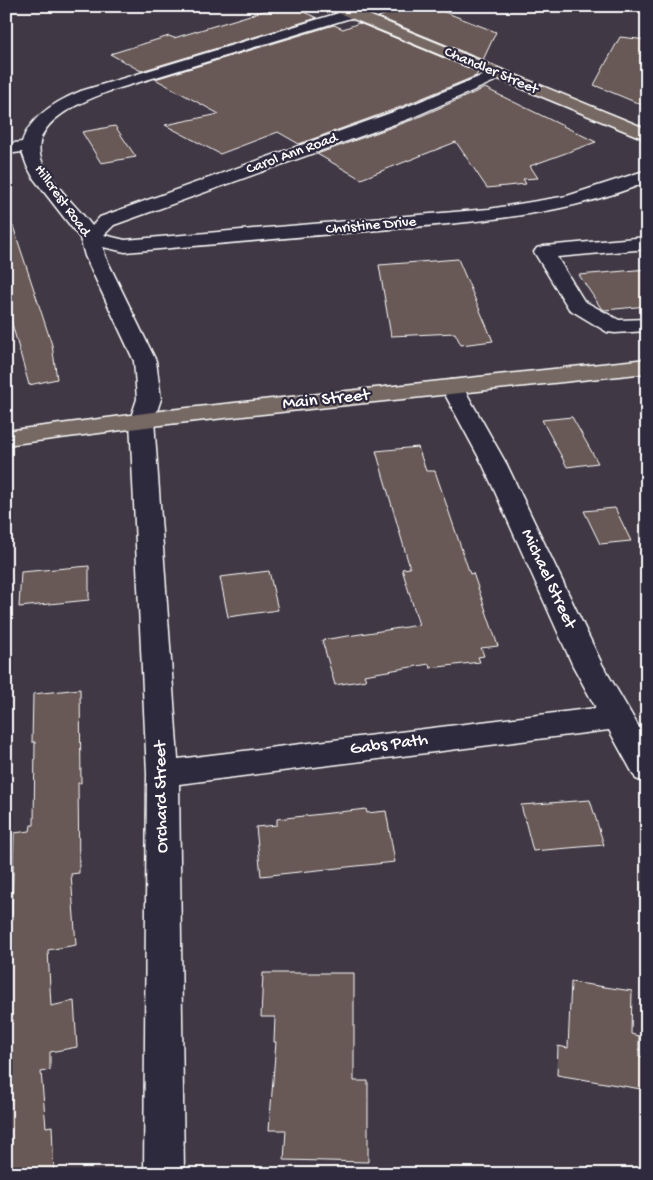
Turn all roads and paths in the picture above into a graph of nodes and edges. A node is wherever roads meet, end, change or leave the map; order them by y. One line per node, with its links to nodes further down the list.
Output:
1 (334, 6): 2 (main road, Chandler Street)
2 (352, 13): 3 (main road, Chandler Street); 5 (street, Hillcrest Road)
3 (498, 74): 4 (main road, Chandler Street); 8 (street, Carol Ann Road)
4 (647, 136)
5 (30, 146): 6 (street); 8 (street, Hillcrest Road)
6 (6, 149)
7 (647, 175): 8 (street, Christine Drive)
8 (91, 238): 13 (street, Hillcrest Road)
9 (647, 243): 10 (street)
10 (647, 324)
11 (647, 366): 12 (main road, Main Street)
12 (452, 386): 13 (main road, Main Street); 15 (street, Michael Street)
13 (142, 420): 14 (main road, Main Street); 17 (street, Orchard Street)
14 (6, 438)
15 (616, 717): 16 (street, Michael Street); 17 (street, Gabs Path)
16 (647, 770)
17 (163, 773): 18 (street, Orchard Street)
18 (164, 1174)

